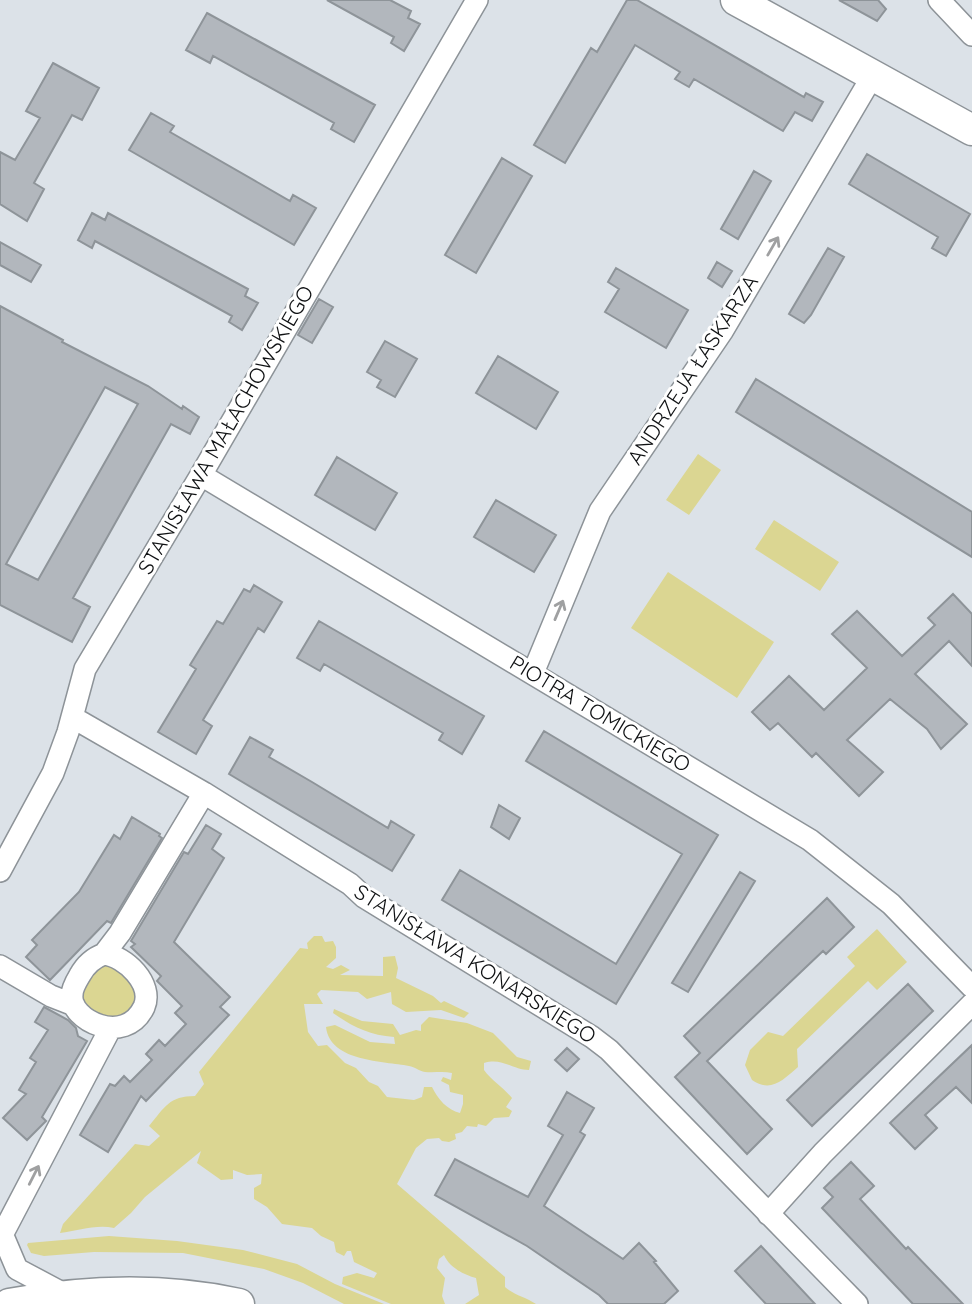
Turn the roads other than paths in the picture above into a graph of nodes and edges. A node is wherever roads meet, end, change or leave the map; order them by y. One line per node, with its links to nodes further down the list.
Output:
1 (477, 0): 7 (street, STANISŁAWA MAŁACHOWSKIEGO)
2 (736, 0): 5 (street)
3 (939, 0): 4 (street)
4 (972, 34)
5 (873, 75): 6 (street); 8 (street, ANDRZEJA ŁASKARZA, one-way to 5)
6 (972, 130)
7 (201, 475): 8 (street, PIOTRA TOMICKIEGO); 9 (street, STANISŁAWA MAŁACHOWSKIEGO)
8 (533, 673): 14 (street, PIOTRA TOMICKIEGO)
9 (72, 717): 10 (street, STANISŁAWA KONARSKIEGO); 11 (street, STANISŁAWA MAŁACHOWSKIEGO)
10 (204, 793): 12 (street); 18 (street, STANISŁAWA KONARSKIEGO)
11 (0, 871)
12 (104, 954): 16 (street); 17 (street)
13 (0, 966): 16 (street)
14 (972, 987)
15 (972, 1004): 18 (street)
16 (74, 1005): 17 (street)
17 (110, 1029): 19 (street, one-way to 17)
18 (768, 1214): 23 (street, STANISŁAWA KONARSKIEGO)
19 (1, 1232): 20 (street)
20 (64, 1294): 21 (street); 22 (street)
21 (9, 1304)
22 (239, 1304)
23 (856, 1304)

